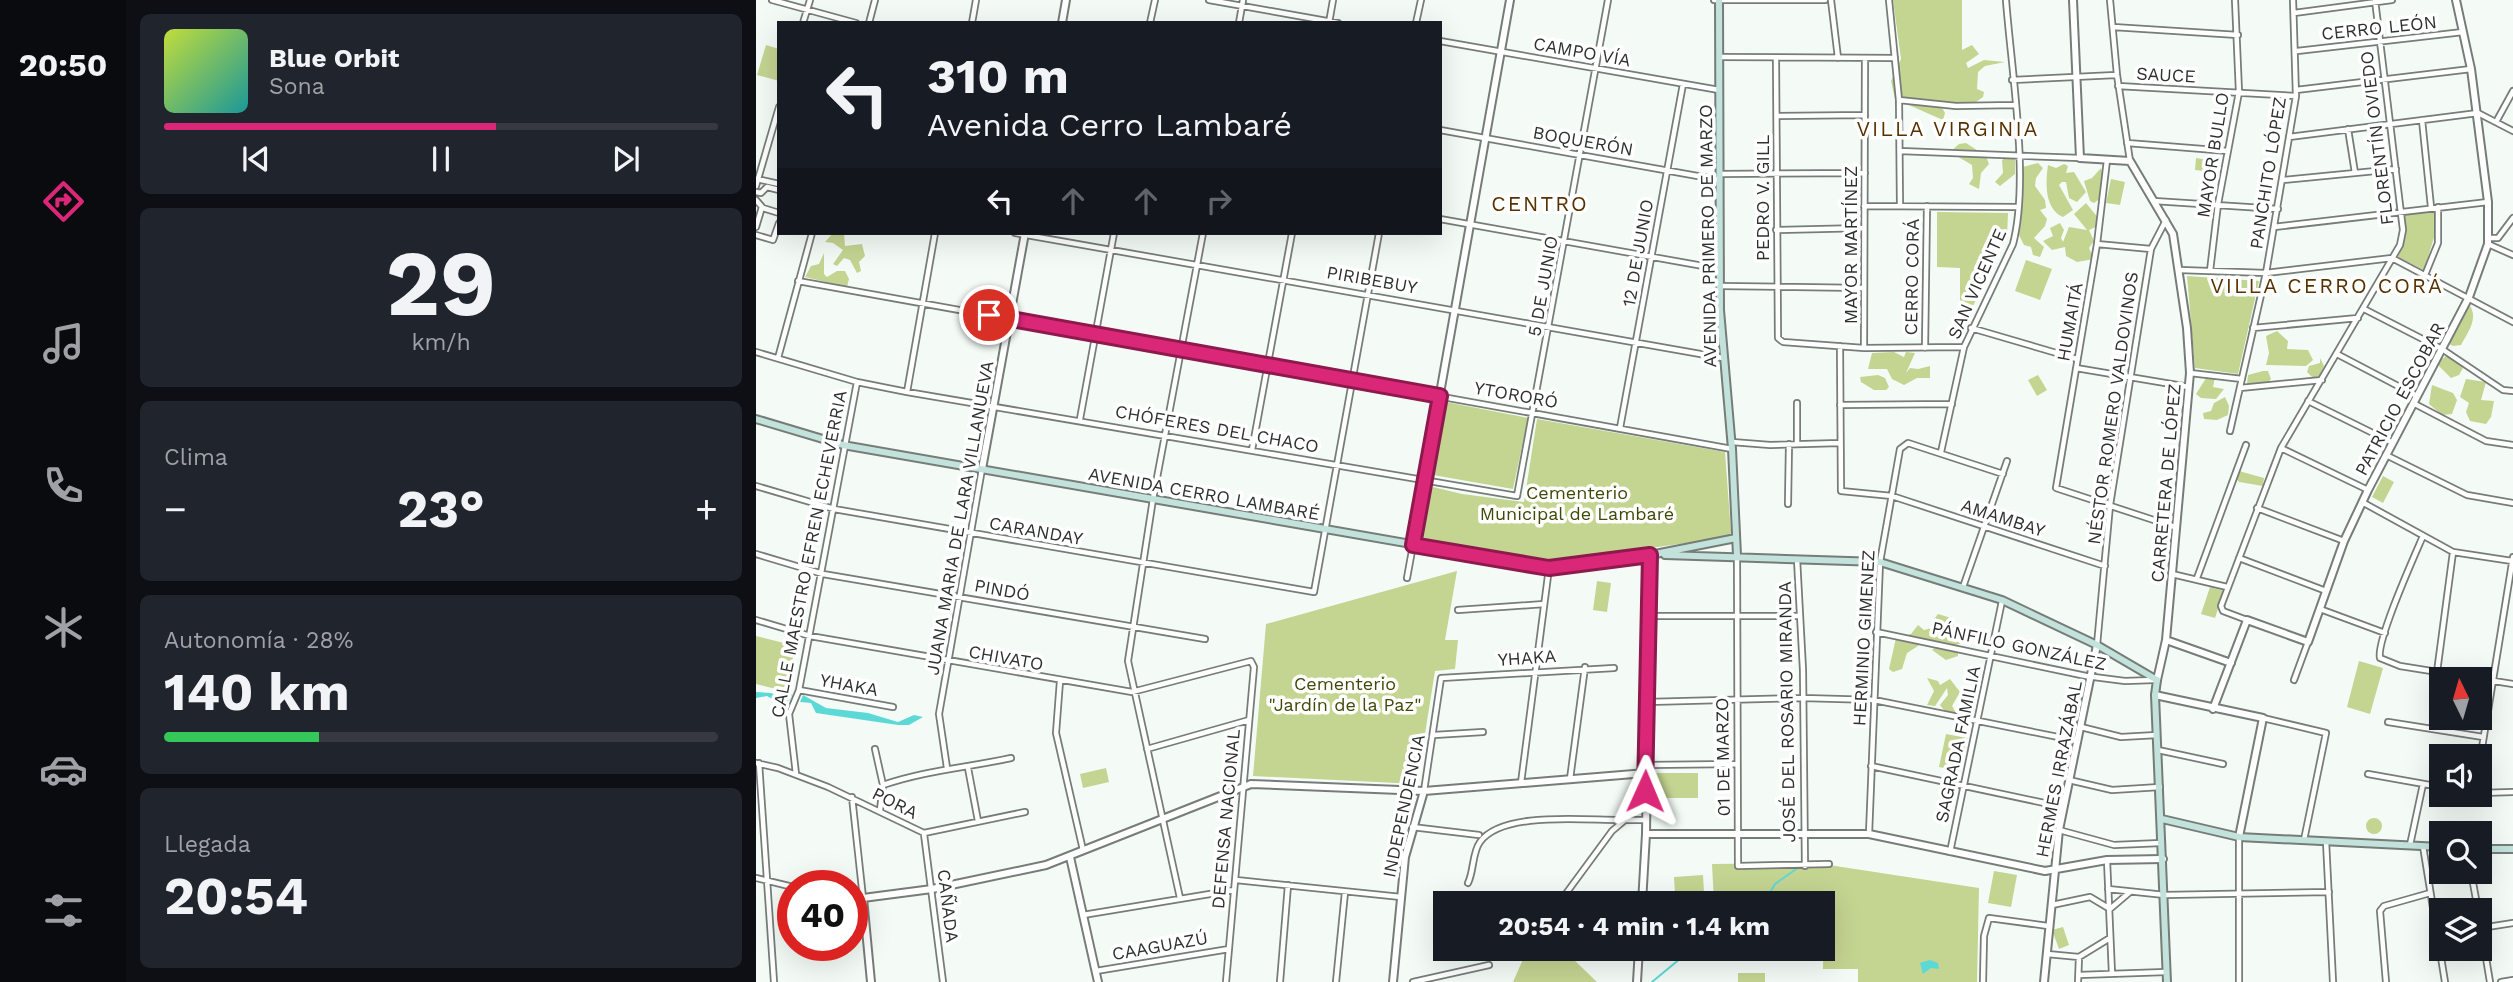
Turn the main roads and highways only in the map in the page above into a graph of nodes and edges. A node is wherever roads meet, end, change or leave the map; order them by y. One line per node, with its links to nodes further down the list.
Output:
1 (1717, 0): 3 (main road, AVENIDA PRIMERO DE MARZO)
2 (756, 419): 4 (main road, AVENIDA CERRO LAMBARÉ)
3 (1736, 538): 4 (main road, AVENIDA CERRO LAMBARÉ); 5 (main road, AVENIDA PRIMERO DE MARZO)
4 (1650, 555): 5 (main road, AVENIDA CERRO LAMBARÉ)
5 (1737, 555): 6 (main road, AVENIDA CERRO LAMBARÉ)
6 (2157, 680): 7 (main road, CARRETERA DE LÓPEZ)
7 (2162, 819): 8 (main road); 11 (main road, CARRETERA DE LÓPEZ)
8 (2429, 846)
9 (2492, 849): 10 (main road)
10 (2513, 849)
11 (2167, 982)

